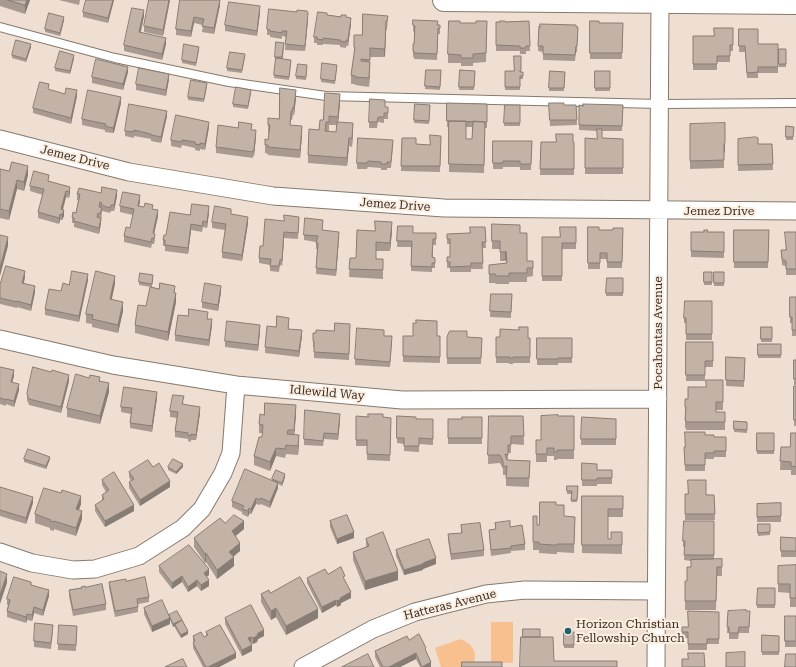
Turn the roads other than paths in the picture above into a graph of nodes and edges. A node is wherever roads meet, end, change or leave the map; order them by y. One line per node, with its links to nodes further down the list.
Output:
1 (444, 0): 2 (main road)
2 (660, 1): 3 (main road); 6 (street, Pocahontas Avenue)
3 (796, 3)
4 (0, 27): 6 (lane)
5 (796, 103): 6 (lane)
6 (660, 104): 8 (street, Pocahontas Avenue)
7 (0, 139): 8 (street, Jemez Drive)
8 (658, 211): 9 (street, Jemez Drive); 12 (street, Pocahontas Avenue)
9 (796, 211)
10 (0, 339): 11 (street, Idlewild Way)
11 (236, 385): 12 (street, Idlewild Way); 13 (street)
12 (658, 398): 14 (street, Pocahontas Avenue)
13 (0, 552)
14 (656, 591): 15 (street, Hatteras Avenue); 16 (street, Pocahontas Avenue)
15 (303, 667)
16 (656, 667)

